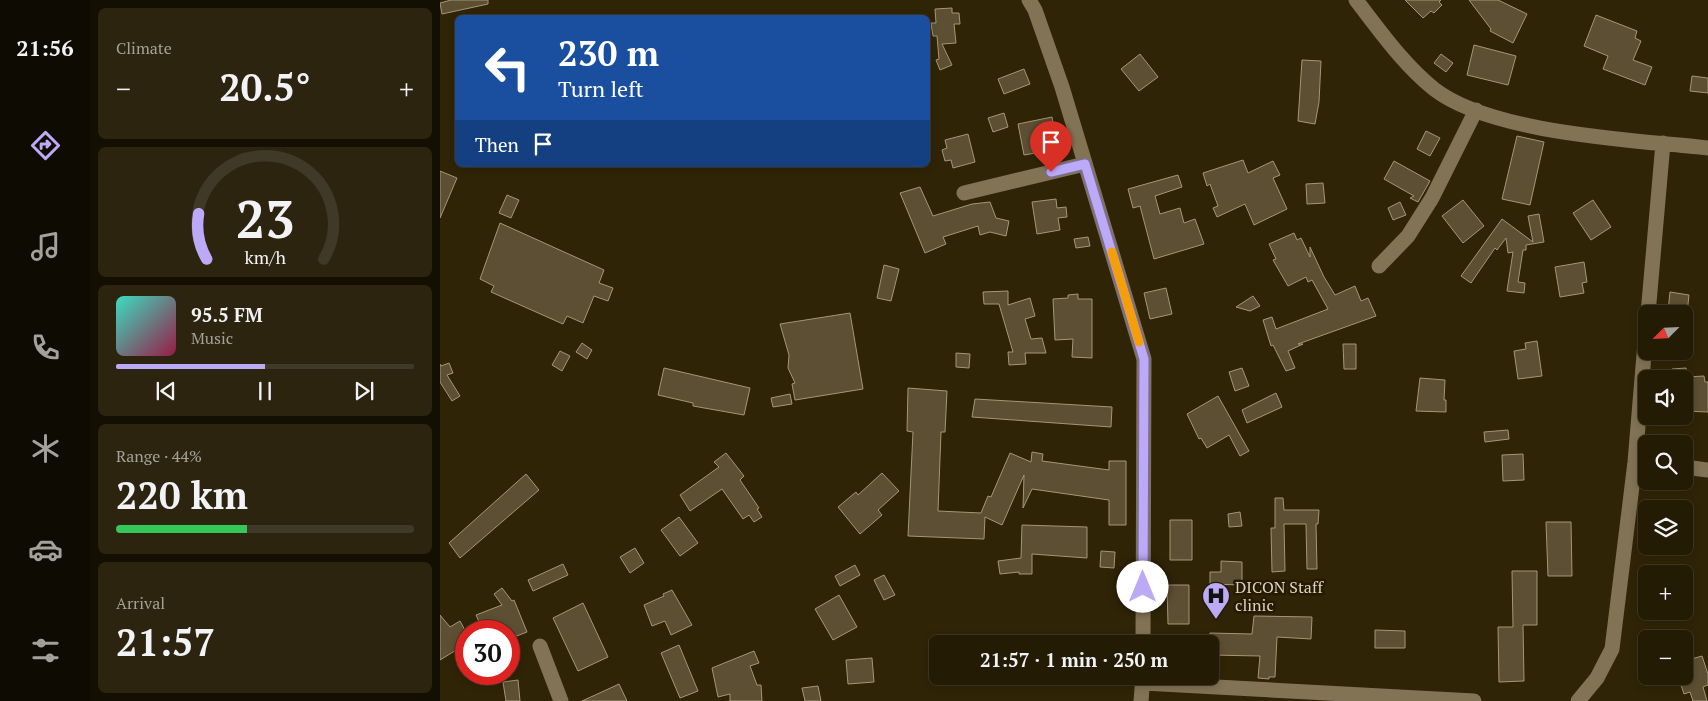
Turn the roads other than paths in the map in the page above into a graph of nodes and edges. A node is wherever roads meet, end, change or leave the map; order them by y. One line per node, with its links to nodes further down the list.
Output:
1 (1029, 0): 6 (street)
2 (1356, 0): 3 (street)
3 (1476, 110): 4 (street); 8 (street)
4 (1663, 143): 5 (street); 9 (street)
5 (1708, 148)
6 (1085, 164): 7 (street); 15 (street)
7 (964, 192)
8 (1379, 266)
9 (1649, 305)
10 (1645, 360): 11 (street)
11 (1642, 435)
12 (1693, 468): 13 (street)
13 (1708, 470)
14 (1638, 481): 22 (street)
15 (1143, 635)
16 (540, 646): 19 (street)
17 (1143, 685): 20 (street)
18 (1219, 685): 21 (street)
19 (561, 701)
20 (1141, 701)
21 (1474, 701)
22 (1578, 701)

